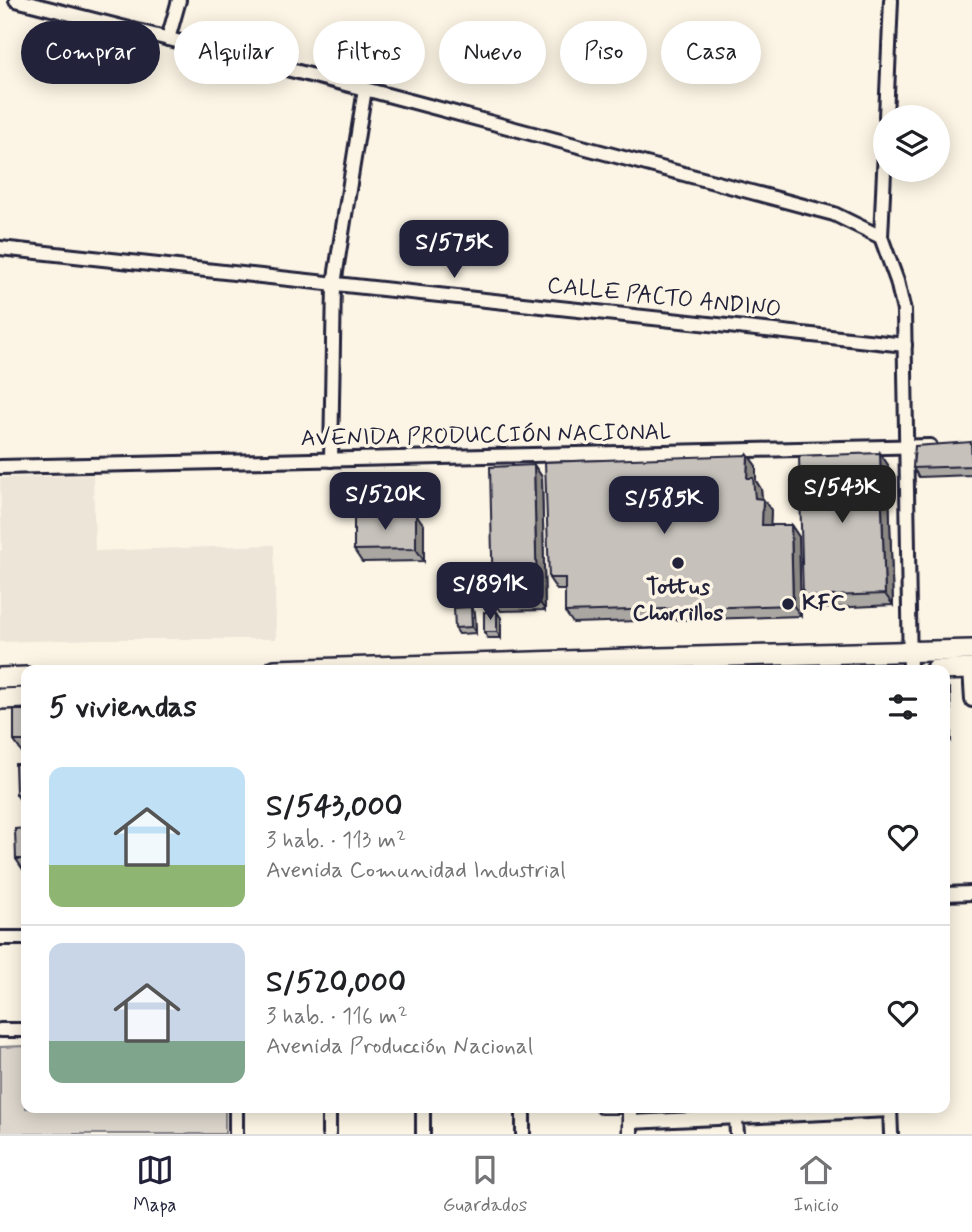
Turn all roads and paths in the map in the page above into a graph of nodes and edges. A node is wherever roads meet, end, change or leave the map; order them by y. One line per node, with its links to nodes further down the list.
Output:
1 (16, 0): 4 (street)
2 (179, 0): 4 (street)
3 (891, 0): 6 (street)
4 (168, 39): 5 (street)
5 (365, 89): 8 (street); 10 (street)
6 (887, 105)
7 (884, 182): 8 (street)
8 (881, 237): 11 (street)
9 (0, 248): 10 (street, CALLE PACTO ANDINO)
10 (334, 284): 11 (street, CALLE PACTO ANDINO); 14 (street)
11 (905, 345): 13 (street)
12 (946, 445): 13 (street, AVENIDA PRODUCCIÓN NACIONAL)
13 (906, 446): 14 (street, AVENIDA PRODUCCIÓN NACIONAL); 16 (street)
14 (331, 460): 15 (street, AVENIDA PRODUCCIÓN NACIONAL)
15 (0, 467)
16 (910, 661): 17 (main road); 18 (main road)
17 (971, 663): 19 (main road); 24 (street)
18 (628, 665)
19 (950, 667)
20 (0, 677): 21 (main road)
21 (21, 677)
22 (21, 698): 23 (main road)
23 (0, 699)
24 (972, 701)
25 (972, 893): 26 (street)
26 (950, 894)
27 (0, 938): 28 (street)
28 (21, 938)
29 (0, 1030): 30 (street)
30 (21, 1030)
31 (236, 1113): 39 (street)
32 (329, 1113): 40 (street)
33 (423, 1113): 41 (street)
34 (523, 1113): 42 (street)
35 (822, 1113): 38 (street)
36 (890, 1113): 44 (street)
37 (630, 1118): 38 (street)
38 (736, 1118): 43 (street)
39 (236, 1134)
40 (328, 1134)
41 (424, 1134)
42 (523, 1134)
43 (737, 1134)
44 (891, 1134)

